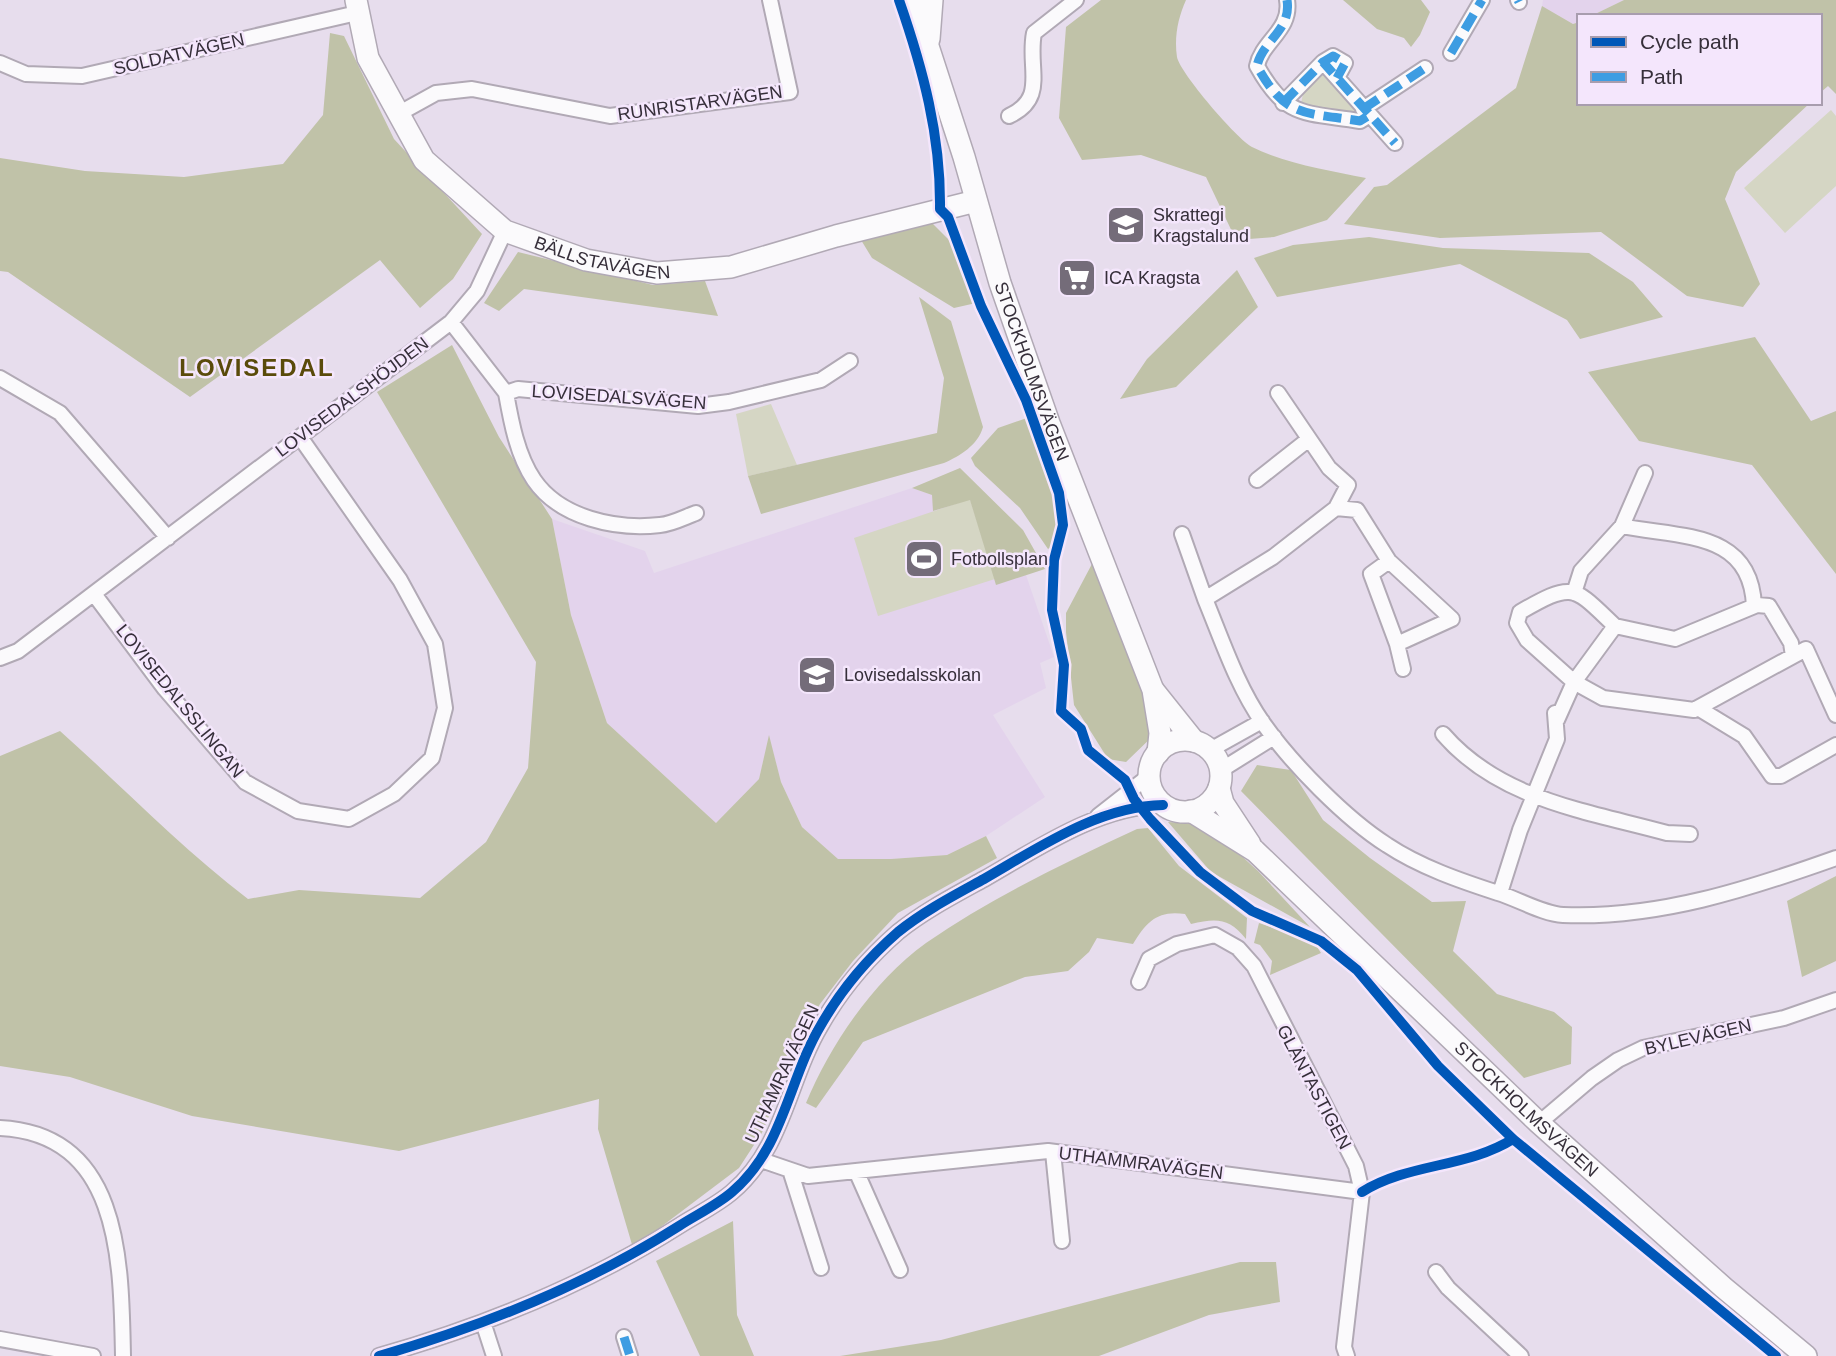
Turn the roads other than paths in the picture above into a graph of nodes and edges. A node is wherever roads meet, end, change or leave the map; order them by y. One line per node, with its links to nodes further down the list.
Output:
1 (770, 0): 14 (street, RUNRISTARVÄGEN)
2 (913, 0): 8 (main road, STOCKHOLMSVÄGEN)
3 (932, 0): 8 (main road, STOCKHOLMSVÄGEN)
4 (1076, 0): 15 (street)
5 (1287, 0): 12 (street)
6 (1482, 0): 9 (street)
7 (357, 7): 10 (street, SOLDATVÄGEN); 14 (main road, BÄLLSTAVÄGEN)
8 (928, 48): 17 (main road, STOCKHOLMSVÄGEN)
9 (1451, 53)
10 (0, 63)
11 (1425, 68): 13 (street)
12 (1283, 103): 13 (street); 13 (street)
13 (1366, 112): 16 (street)
14 (398, 114): 18 (main road, BÄLLSTAVÄGEN)
15 (1009, 116)
16 (1395, 144)
17 (976, 201): 18 (main road, BÄLLSTAVÄGEN); 44 (main road, STOCKHOLMSVÄGEN)
18 (505, 231): 19 (street, LOVISEDALSHÖJDEN)
19 (451, 322): 22 (street, LOVISEDALSVÄGEN); 24 (street, LOVISEDALSHÖJDEN)
20 (850, 361): 22 (street, LOVISEDALSVÄGEN)
21 (0, 378): 32 (street)
22 (506, 393): 29 (street, LOVISEDALSVÄGEN)
23 (1278, 393): 25 (street)
24 (300, 437): 32 (street, LOVISEDALSHÖJDEN); 35 (street, LOVISEDALSSLINGAN)
25 (1310, 439): 27 (street); 28 (street)
26 (1646, 473): 30 (street)
27 (1257, 480)
28 (1336, 508): 33 (street); 36 (street)
29 (696, 513)
30 (1622, 526): 34 (street); 37 (street)
31 (1182, 534): 36 (street)
32 (168, 538): 35 (street, LOVISEDALSHÖJDEN)
33 (1389, 561): 39 (street); 39 (street)
34 (1574, 593): 38 (street); 43 (street)
35 (94, 594): 41 (street, LOVISEDALSHÖJDEN)
36 (1205, 599): 47 (street)
37 (1754, 606): 38 (street); 40 (street)
38 (1615, 626): 43 (street)
39 (1397, 644): 42 (street)
40 (1793, 656): 45 (street); 46 (street)
41 (0, 658)
42 (1403, 669)
43 (1574, 682): 45 (street); 55 (street)
44 (1153, 690): 51 (main road, STOCKHOLMSVÄGEN); 52 (main road, STOCKHOLMSVÄGEN)
45 (1698, 708): 50 (street)
46 (1836, 715)
47 (1262, 721): 49 (street); 51 (street)
48 (1443, 734): 55 (street)
49 (1274, 737): 54 (street); 62 (street)
50 (1836, 745)
51 (1202, 746): 52 (main road); 54 (main road)
52 (1158, 753): 53 (main road)
53 (1149, 776): 56 (main road); 58 (street, UTHAMRAVÄGEN)
54 (1220, 779): 57 (main road); 60 (main road, STOCKHOLMSVÄGEN)
55 (1533, 798): 59 (street); 62 (street)
56 (1163, 804): 57 (main road); 58 (street, UTHAMRAVÄGEN)
57 (1191, 811): 60 (main road, STOCKHOLMSVÄGEN)
58 (1092, 822): 68 (street, UTHAMRAVÄGEN)
59 (1690, 834)
60 (1255, 851): 65 (main road, STOCKHOLMSVÄGEN)
61 (1836, 858): 62 (street)
62 (1500, 893)
63 (1139, 982): 71 (street, GLÄNTASTIGEN)
64 (1836, 1000): 65 (street, BYLEVÄGEN)
65 (1539, 1123): 86 (main road, STOCKHOLMSVÄGEN)
66 (0, 1128): 80 (street)
67 (1053, 1152): 70 (street, UTHAMMRAVÄGEN); 71 (street, UTHAMMRAVÄGEN); 72 (street)
68 (761, 1160): 69 (street, UTHAMMRAVÄGEN); 76 (street, UTHAMRAVÄGEN)
69 (790, 1170): 70 (street, UTHAMMRAVÄGEN); 73 (street)
70 (858, 1173): 74 (street)
71 (1362, 1192): 84 (street, GLÄNTASTIGEN)
72 (1062, 1241)
73 (821, 1268)
74 (900, 1270)
75 (1436, 1272): 85 (street)
76 (483, 1322): 81 (street, UTHAMRAVÄGEN); 82 (street)
77 (624, 1338): 83 (street)
78 (0, 1339): 79 (street)
79 (93, 1356)
80 (123, 1356)
81 (379, 1356)
82 (494, 1356)
83 (630, 1356)
84 (1347, 1356)
85 (1521, 1356)
86 (1806, 1356)

